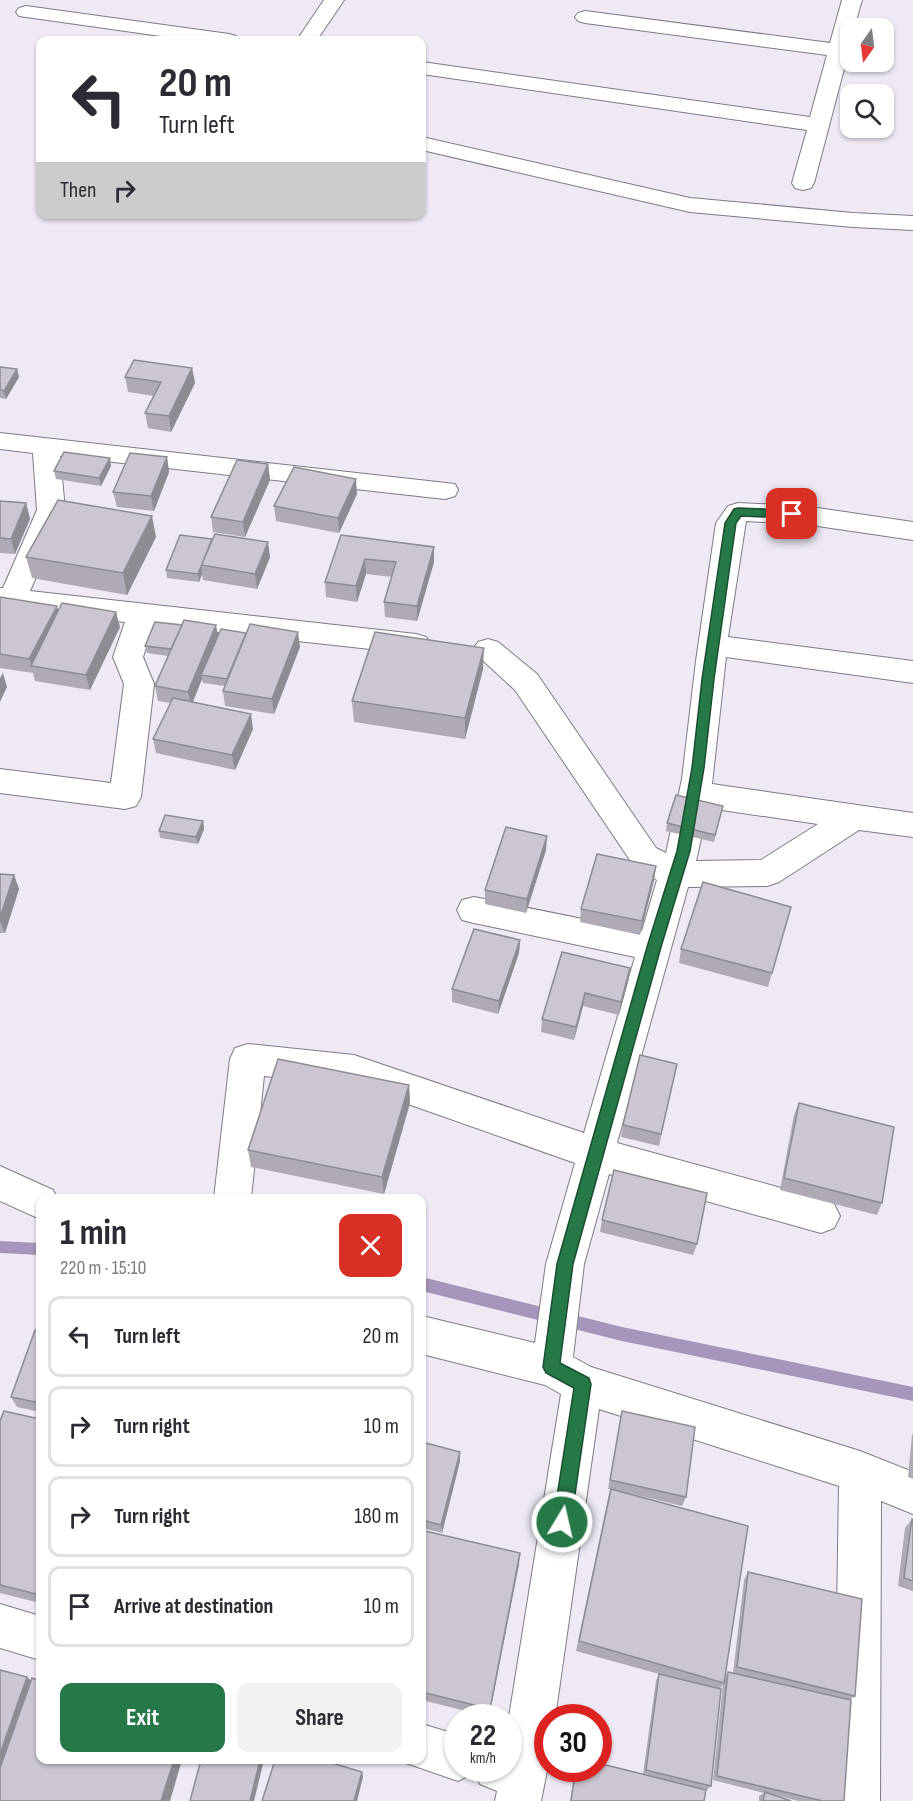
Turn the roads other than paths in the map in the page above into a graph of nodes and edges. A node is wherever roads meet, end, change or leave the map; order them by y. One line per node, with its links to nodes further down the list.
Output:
1 (334, 0): 6 (street)
2 (852, 0): 7 (street)
3 (26, 12): 5 (street)
4 (585, 17): 7 (street)
5 (200, 36)
6 (310, 36)
7 (839, 50): 9 (street)
8 (426, 69): 9 (street)
9 (820, 125): 11 (street)
10 (426, 145): 12 (street)
11 (803, 183)
12 (913, 223)
13 (0, 441): 14 (street)
14 (46, 445): 15 (street); 17 (street)
15 (445, 490)
16 (913, 531): 20 (street)
17 (6, 599): 18 (street)
18 (142, 614): 19 (street); 23 (street)
19 (420, 645)
20 (713, 645): 22 (street); 24 (street)
21 (488, 649): 27 (street)
22 (913, 672)
23 (0, 781)
24 (694, 794): 25 (street); 27 (street)
25 (854, 817): 26 (street); 27 (street)
26 (913, 825)
27 (675, 874): 29 (street)
28 (474, 910): 29 (street)
29 (654, 947): 30 (street)
30 (596, 1154): 32 (street); 34 (street); 36 (street)
31 (0, 1183): 33 (street)
32 (232, 1194)
33 (36, 1200)
34 (821, 1216)
35 (426, 1336): 36 (street)
36 (567, 1375): 37 (street); 41 (street)
37 (860, 1472): 38 (street); 44 (street)
38 (913, 1493)
39 (0, 1626): 40 (street)
40 (36, 1637)
41 (522, 1708)
42 (426, 1748): 43 (street)
43 (444, 1754)
44 (857, 1801)

